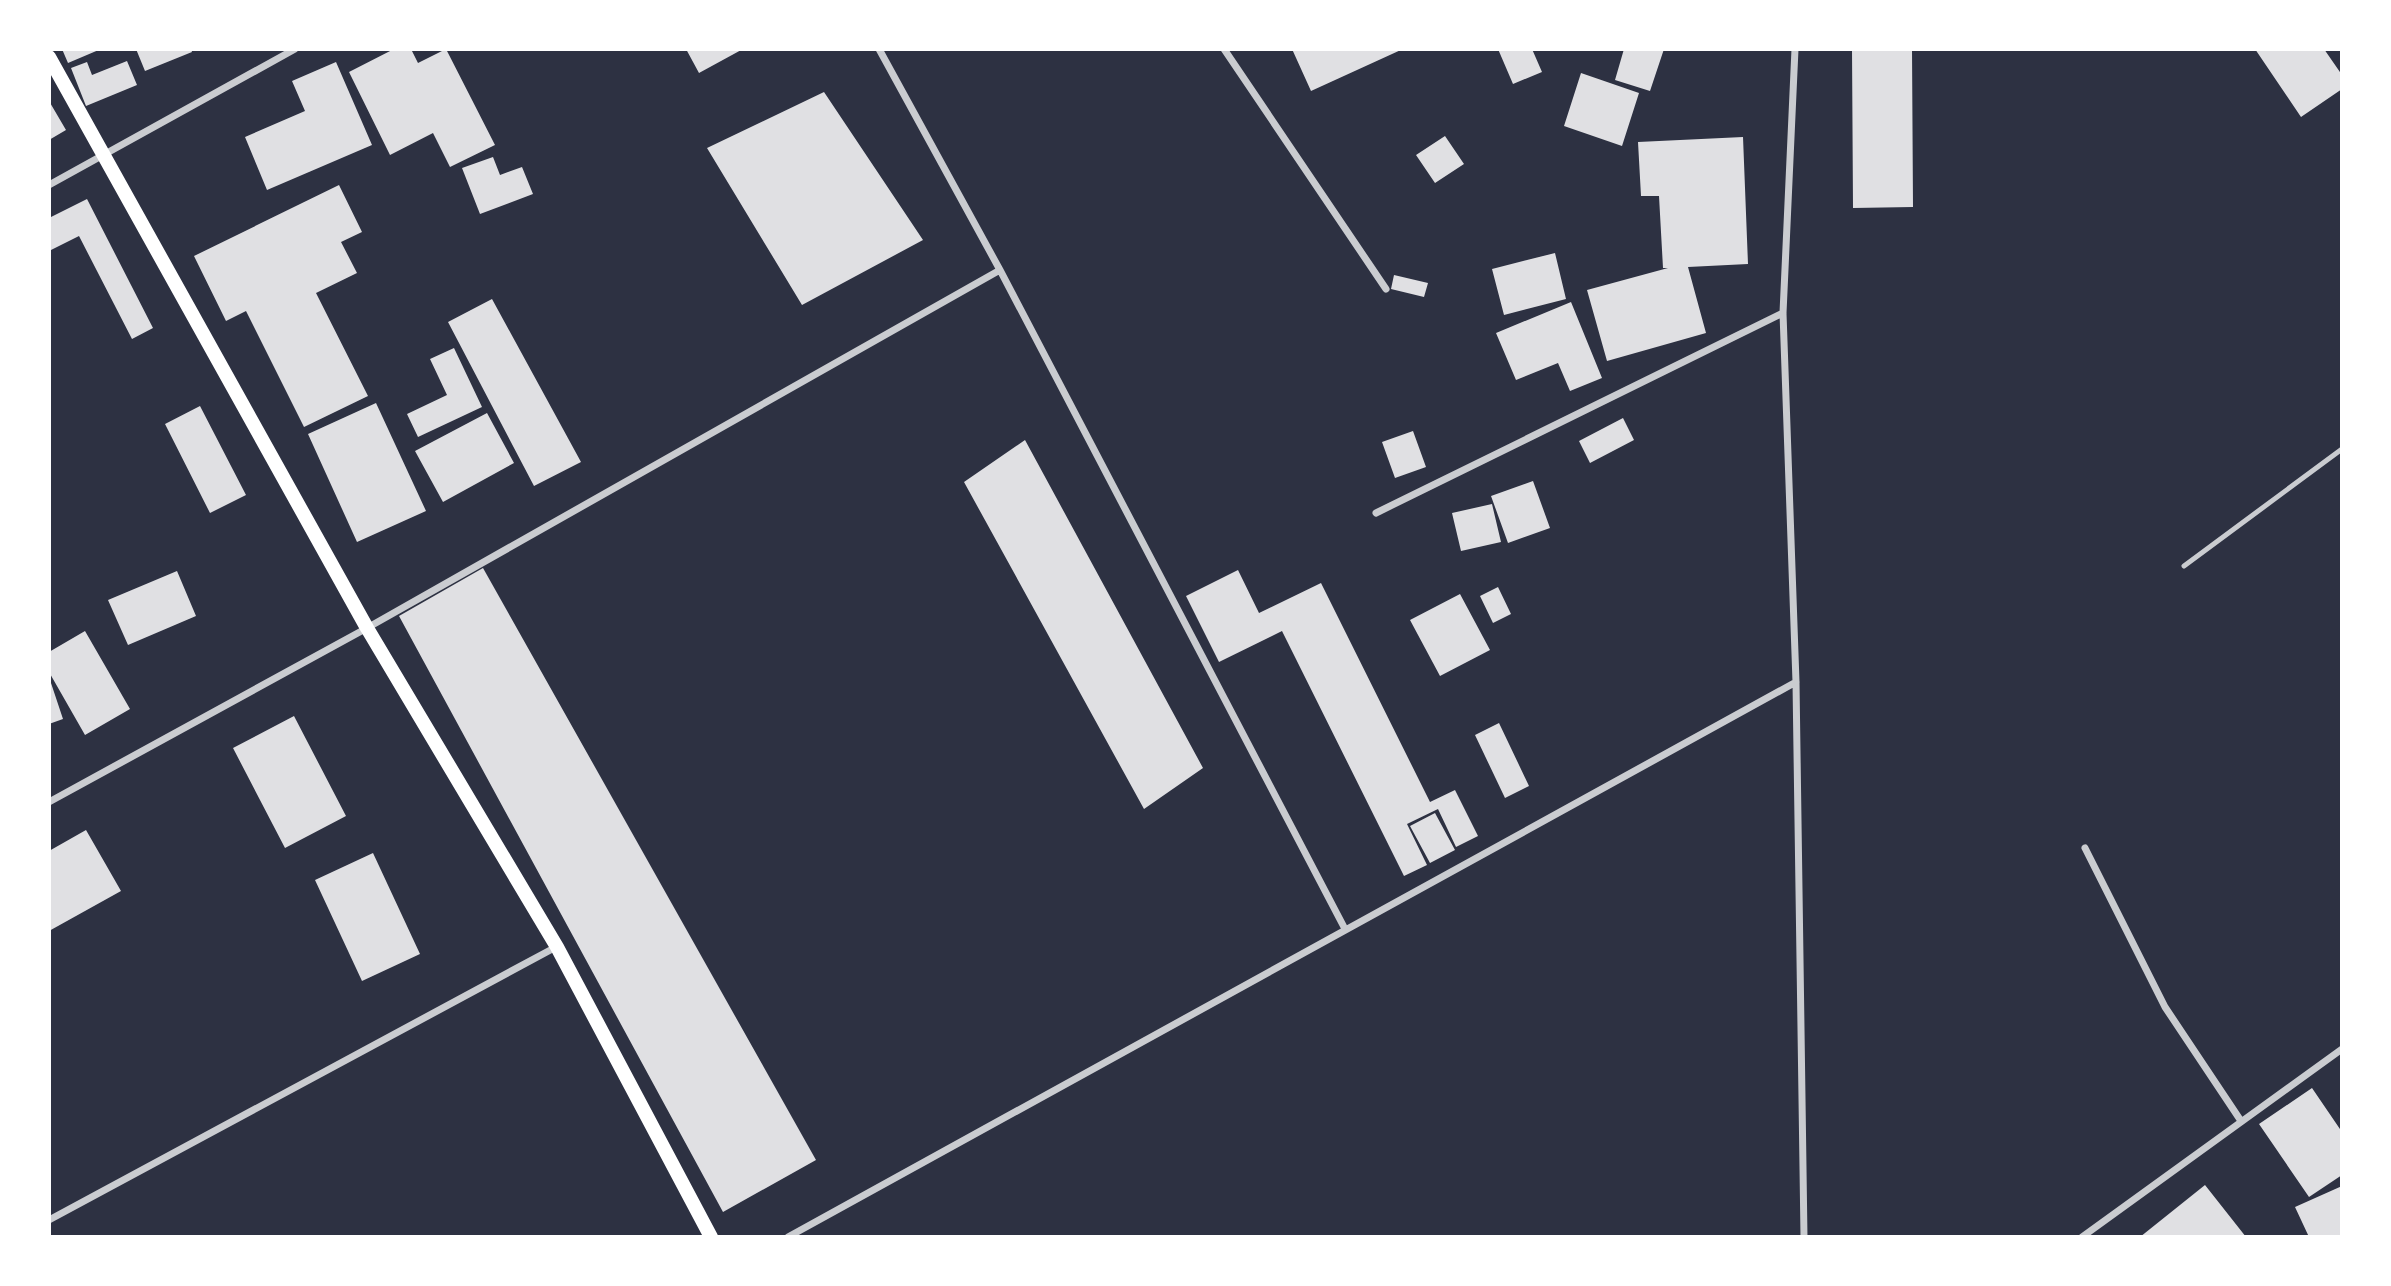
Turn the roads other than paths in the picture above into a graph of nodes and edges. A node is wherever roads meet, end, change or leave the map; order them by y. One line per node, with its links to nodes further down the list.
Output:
1 (295, 49): 6 (street)
2 (879, 49): 8 (street)
3 (1224, 49): 9 (street)
4 (1795, 49): 10 (street)
5 (49, 57): 6 (main road)
6 (103, 154): 7 (street); 14 (main road)
7 (49, 185)
8 (1000, 270): 14 (street); 18 (street)
9 (1386, 289)
10 (1783, 313): 12 (street); 15 (street)
11 (2342, 449): 13 (lane)
12 (1376, 513)
13 (2184, 565)
14 (367, 628): 16 (street); 19 (main road)
15 (1797, 682): 18 (street); 25 (street)
16 (49, 802)
17 (2085, 848): 21 (street)
18 (1345, 929): 24 (street)
19 (557, 947): 22 (street); 23 (main road)
20 (2342, 1049): 21 (street)
21 (2241, 1121): 26 (street)
22 (49, 1220)
23 (710, 1237)
24 (788, 1237)
25 (1804, 1237)
26 (2082, 1237)

